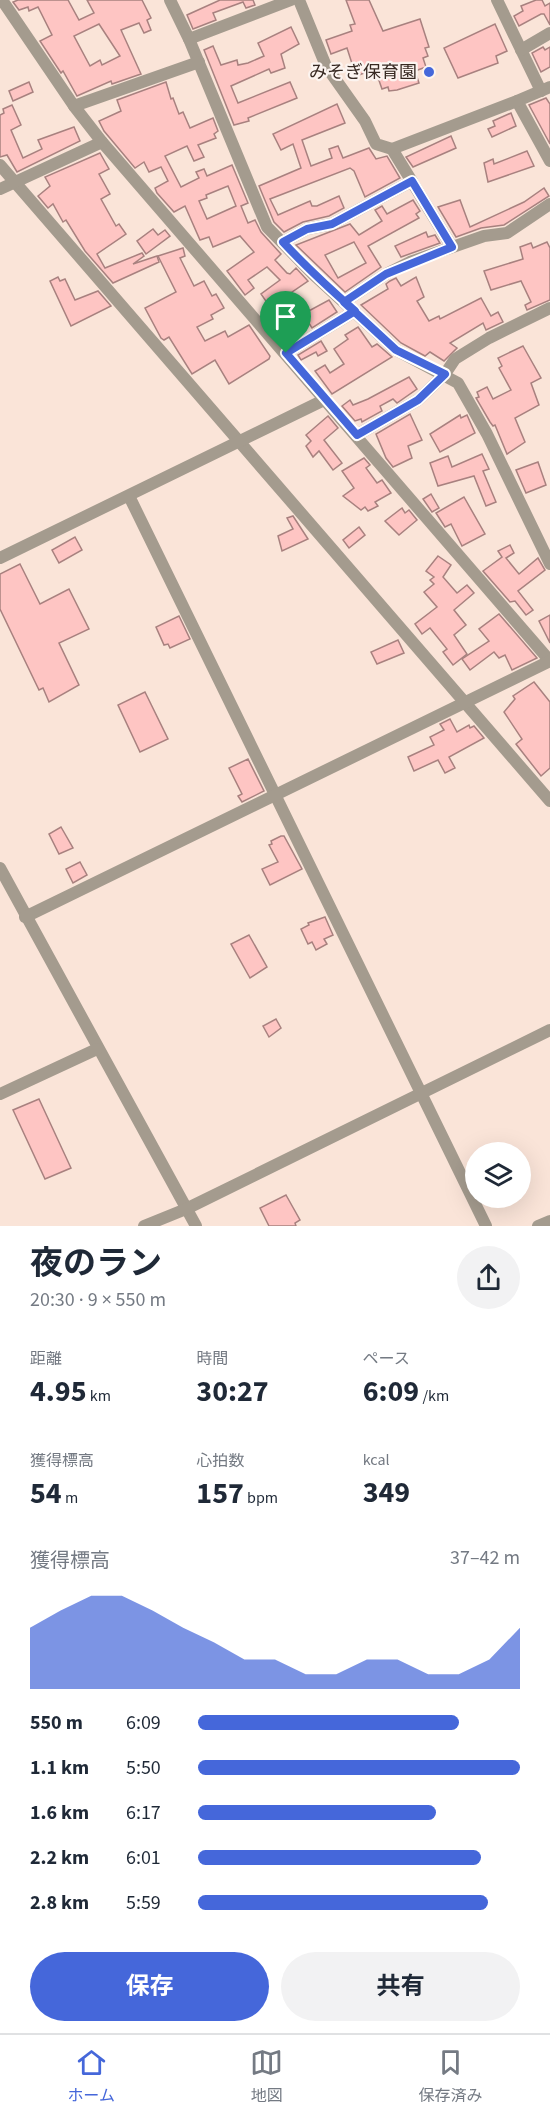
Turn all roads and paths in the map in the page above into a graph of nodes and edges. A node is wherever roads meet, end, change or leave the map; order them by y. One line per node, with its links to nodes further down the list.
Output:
1 (2, 0): 12 (street)
2 (170, 0): 7 (street)
3 (291, 0): 7 (street)
4 (299, 0): 14 (street)
5 (497, 0): 8 (street)
6 (550, 33): 8 (street)
7 (189, 39): 9 (street)
8 (520, 50): 10 (street)
9 (199, 62): 12 (street); 21 (street)
10 (545, 89): 11 (street)
11 (517, 101): 14 (street); 15 (street)
12 (74, 106): 13 (street)
13 (102, 142): 18 (street); 26 (street)
14 (392, 149): 17 (street)
15 (550, 161)
16 (0, 165): 18 (street)
17 (412, 181): 21 (street); 22 (street)
18 (14, 182): 19 (street); 30 (street)
19 (0, 189)
20 (550, 204): 22 (street)
21 (283, 242): 23 (street)
22 (452, 247): 23 (street)
23 (344, 302): 25 (street)
24 (550, 308): 27 (street)
25 (355, 311): 26 (street); 27 (street)
26 (286, 353): 28 (street)
27 (445, 374): 29 (street); 33 (street)
28 (326, 399): 29 (street); 30 (street)
29 (357, 435): 34 (street)
30 (238, 441): 31 (street); 35 (street)
31 (129, 496): 32 (street); 36 (street)
32 (0, 558)
33 (550, 564)
34 (550, 661): 35 (street)
35 (466, 704): 36 (street); 37 (street)
36 (275, 795): 40 (street); 43 (street)
37 (550, 801)
38 (0, 868): 39 (street)
39 (4, 886): 40 (street)
40 (25, 918): 42 (street)
41 (550, 1030): 43 (street)
42 (97, 1048): 44 (street); 45 (street)
43 (422, 1093): 45 (street); 49 (street)
44 (0, 1094)
45 (186, 1209): 47 (street); 48 (street)
46 (550, 1221): 50 (street)
47 (144, 1226)
48 (195, 1226)
49 (486, 1226)
50 (538, 1226)

